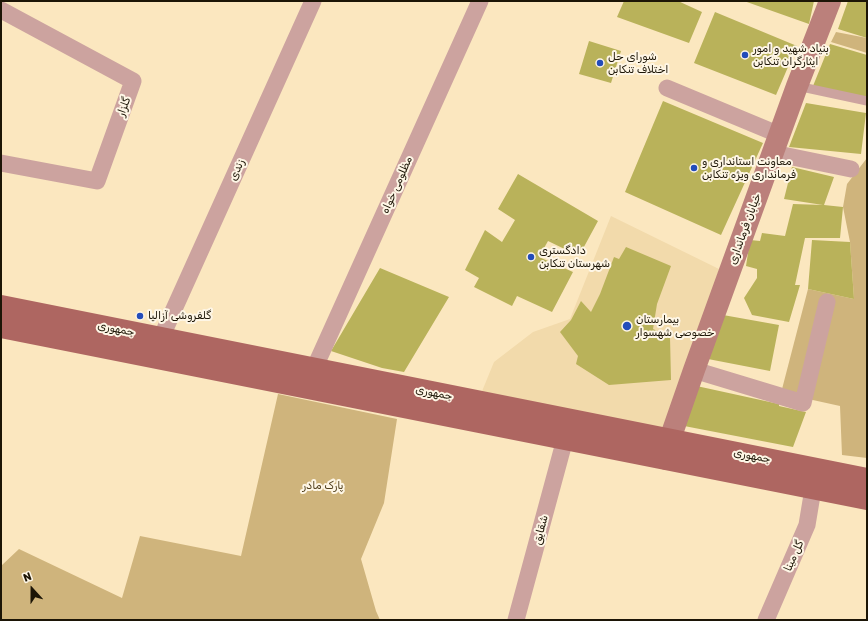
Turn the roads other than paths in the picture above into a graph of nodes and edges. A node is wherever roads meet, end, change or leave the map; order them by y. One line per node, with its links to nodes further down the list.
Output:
1 (313, 1): 14 (street, زندی)
2 (480, 1): 15 (street, مظلومی خواه)
3 (830, 1): 5 (main road, خیابان فرمانداری)
4 (1, 10): 9 (street, گلزار)
5 (797, 86): 7 (lane); 8 (main road, خیابان فرمانداری)
6 (667, 88): 8 (street)
7 (867, 101)
8 (777, 144): 10 (street); 16 (main road, خیابان فرمانداری)
9 (1, 164)
10 (851, 169)
11 (827, 302): 16 (street)
12 (1, 306): 14 (main road, جمهوری)
13 (1, 327): 17 (main road, جمهوری)
14 (162, 338): 15 (main road, جمهوری)
15 (314, 369): 18 (main road, جمهوری)
16 (694, 370): 18 (main road, خیابان فرمانداری)
17 (565, 440): 18 (main road, جمهوری); 22 (street, شقایق)
18 (668, 449): 19 (main road, جمهوری); 20 (main road, جمهوری)
19 (867, 479)
20 (813, 489): 21 (main road, جمهوری); 23 (street, گل مینا)
21 (867, 500)
22 (516, 620)
23 (766, 620)

